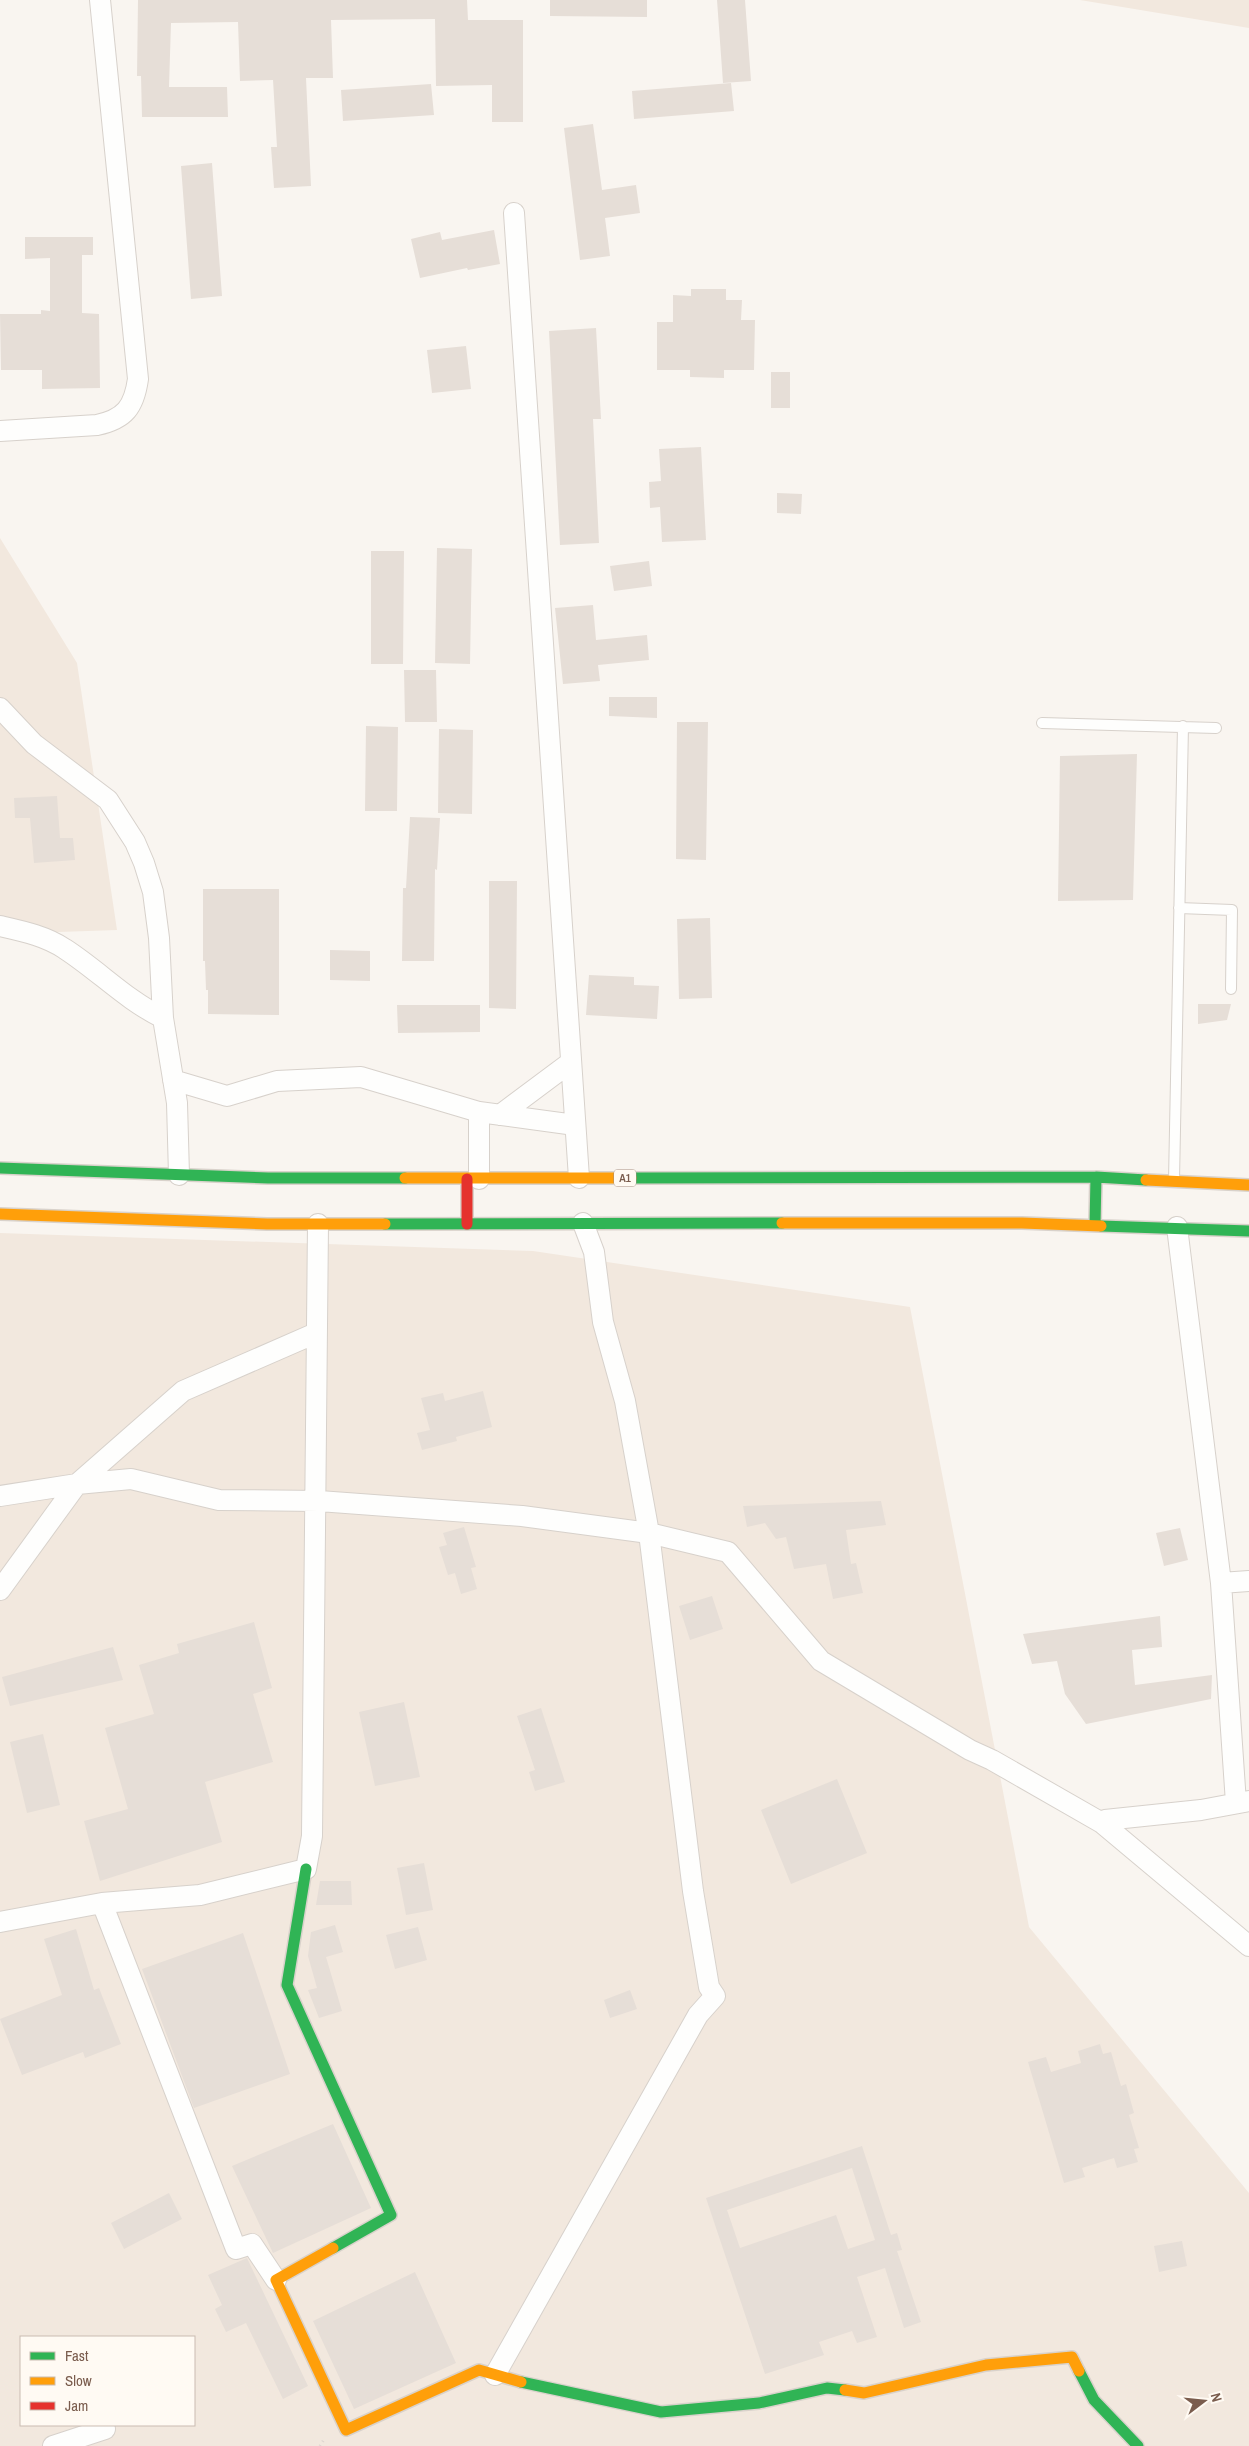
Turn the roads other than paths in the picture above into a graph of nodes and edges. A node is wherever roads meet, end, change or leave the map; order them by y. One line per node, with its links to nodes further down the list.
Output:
1 (100, 0): 3 (street)
2 (514, 213): 12 (street)
3 (0, 431)
4 (0, 708): 11 (street)
5 (1042, 724): 6 (lane)
6 (1183, 726): 7 (lane); 8 (lane)
7 (1216, 728)
8 (1180, 908): 10 (lane); 22 (lane)
9 (0, 926): 11 (street)
10 (1231, 988)
11 (162, 1018): 13 (street)
12 (572, 1062): 15 (street); 16 (street)
13 (172, 1080): 14 (street); 18 (street)
14 (479, 1112): 15 (street); 21 (street)
15 (500, 1115): 16 (street)
16 (576, 1125): 20 (street)
17 (0, 1168): 18 (main road, A1)
18 (179, 1175): 21 (main road, A1)
19 (1096, 1177): 20 (main road, A1); 22 (main road, A1); 28 (main road)
20 (579, 1178): 21 (main road, A1)
21 (473, 1179): 26 (main road)
22 (1174, 1181): 23 (main road, A1)
23 (1249, 1185)
24 (0, 1214): 25 (main road)
25 (318, 1224): 26 (main road); 31 (street)
26 (467, 1224): 27 (main road)
27 (583, 1224): 28 (main road); 35 (street)
28 (1096, 1225): 29 (main road)
29 (1177, 1227): 30 (main road); 37 (street)
30 (1249, 1230)
31 (316, 1334): 32 (street); 34 (street)
32 (77, 1484): 33 (street); 34 (street); 38 (street)
33 (0, 1496)
34 (314, 1501): 35 (street); 41 (street)
35 (649, 1533): 40 (street); 46 (street)
36 (1249, 1580): 37 (street)
37 (1222, 1583): 39 (street)
38 (0, 1590)
39 (1243, 1802): 40 (street)
40 (1102, 1824): 44 (street)
41 (306, 1869): 42 (street); 45 (main road)
42 (102, 1903): 43 (street); 45 (street)
43 (0, 1922)
44 (1249, 1946)
45 (276, 2280): 46 (main road)
46 (495, 2375): 49 (main road)
47 (105, 2429): 48 (street)
48 (53, 2446)
49 (1138, 2446)

